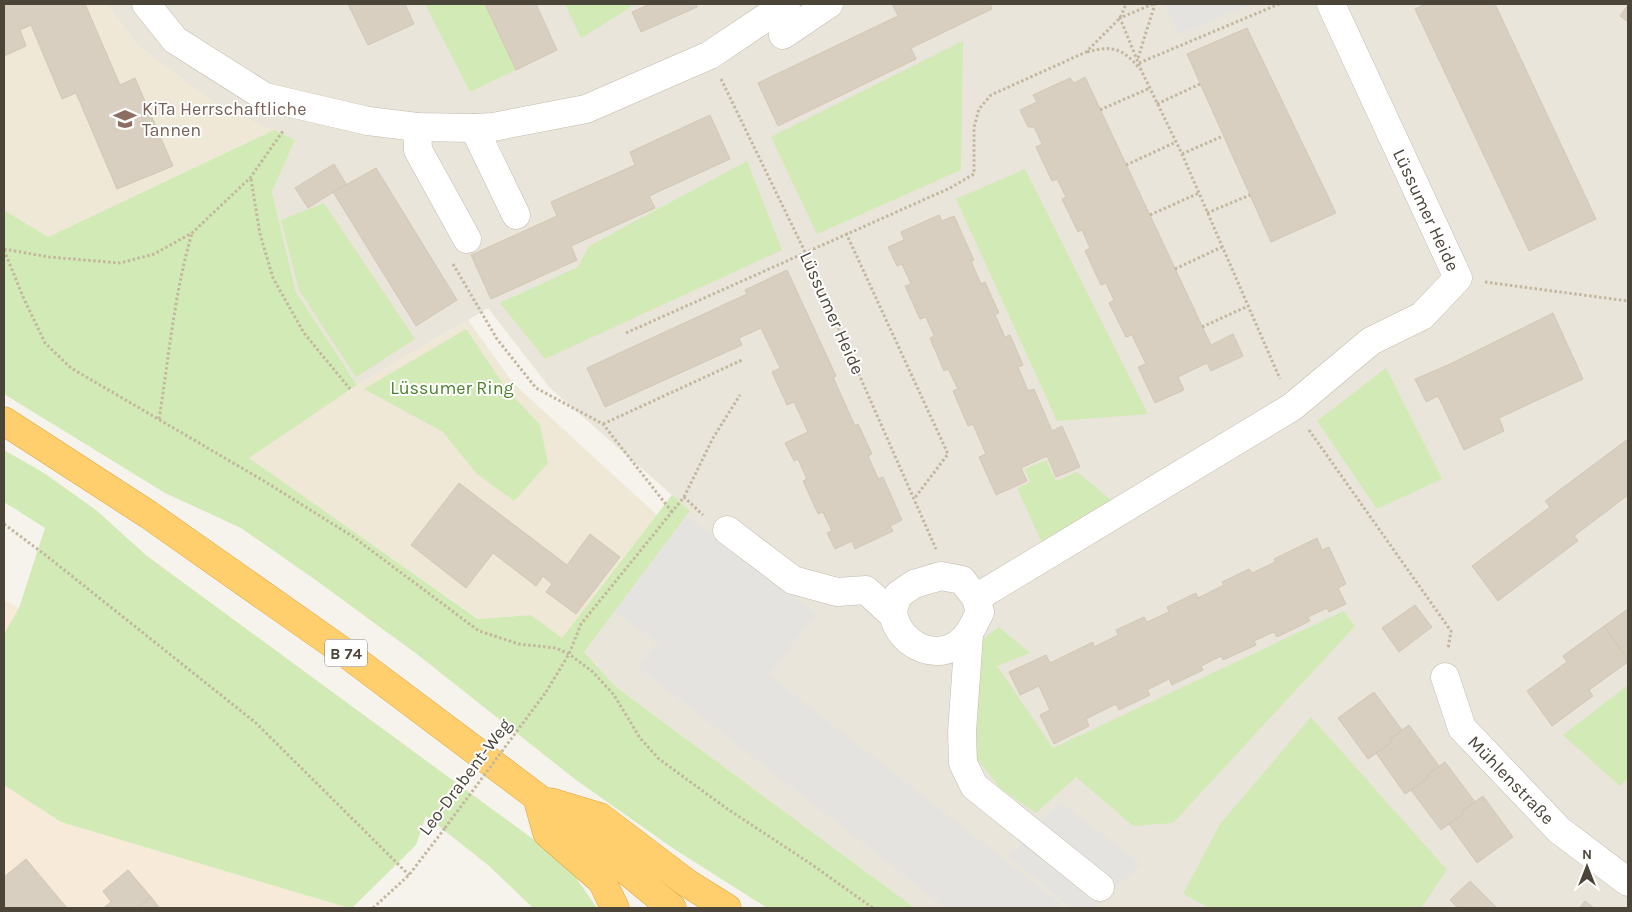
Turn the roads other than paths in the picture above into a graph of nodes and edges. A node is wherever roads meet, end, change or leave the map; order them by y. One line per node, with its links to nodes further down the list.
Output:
1 (146, 4): 6 (street)
2 (786, 4): 7 (street)
3 (829, 4): 5 (street)
4 (1331, 4): 12 (street, Lüssumer Heide)
5 (783, 35)
6 (416, 127): 7 (street); 9 (street)
7 (483, 128): 8 (street)
8 (523, 212)
9 (458, 248)
10 (4, 420): 16 (highway, B 74)
11 (727, 530): 13 (street)
12 (976, 598): 13 (street); 14 (street)
13 (893, 615): 14 (street)
14 (969, 634): 18 (street)
15 (1445, 677): 17 (street, Mühlenstraße)
16 (537, 797): 19 (highway); 20 (highway, B 74); 21 (highway, B 74)
17 (1628, 882)
18 (1100, 887)
19 (615, 908)
20 (672, 908)
21 (727, 908)

